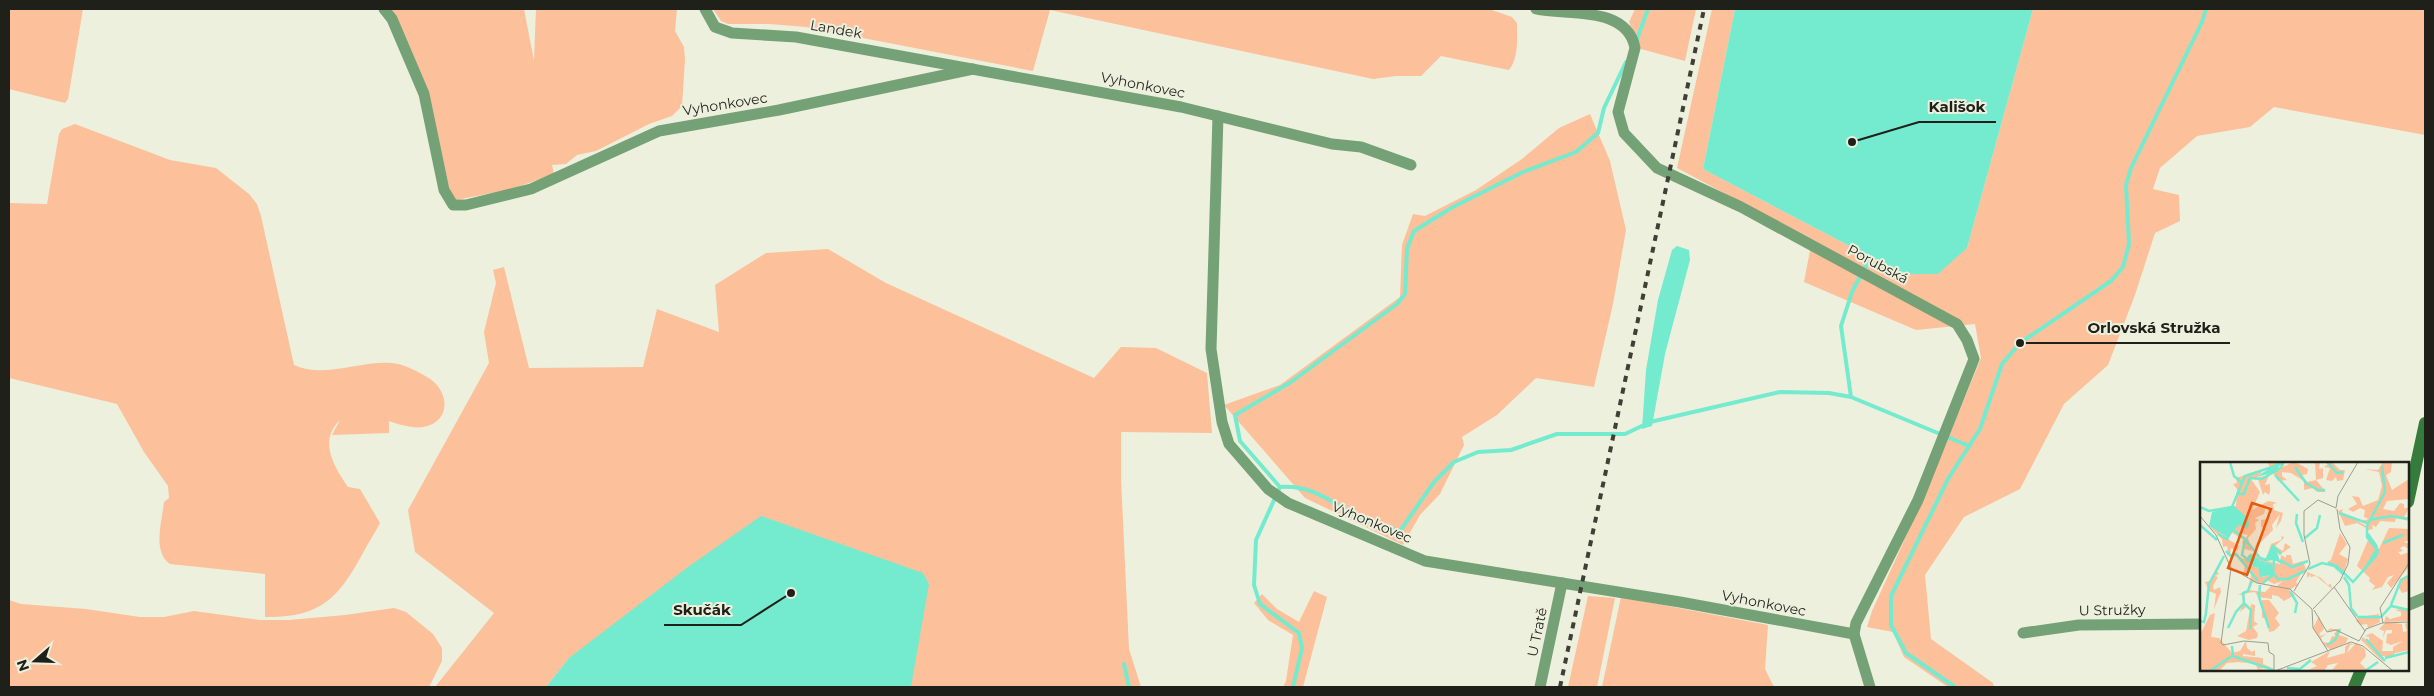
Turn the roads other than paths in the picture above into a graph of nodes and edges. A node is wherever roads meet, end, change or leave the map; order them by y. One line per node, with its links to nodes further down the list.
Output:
1 (384, 9): 4 (street, Vyhonkovec)
2 (705, 9): 4 (street, Landek)
3 (1536, 9): 13 (street, Porubská)
4 (973, 69): 5 (street, Vyhonkovec)
5 (1218, 116): 6 (street, Vyhonkovec); 9 (street, Vyhonkovec)
6 (1411, 166)
7 (2425, 423): 8 (main road)
8 (2409, 497)
9 (1562, 583): 13 (street, Vyhonkovec); 16 (street, U Tratě)
10 (2425, 598): 11 (street)
11 (2409, 605)
12 (2200, 624): 14 (street, U Stružky)
13 (1854, 634): 17 (street)
14 (2024, 634)
15 (2361, 671): 18 (main road)
16 (1540, 687)
17 (1870, 687)
18 (2354, 687)

